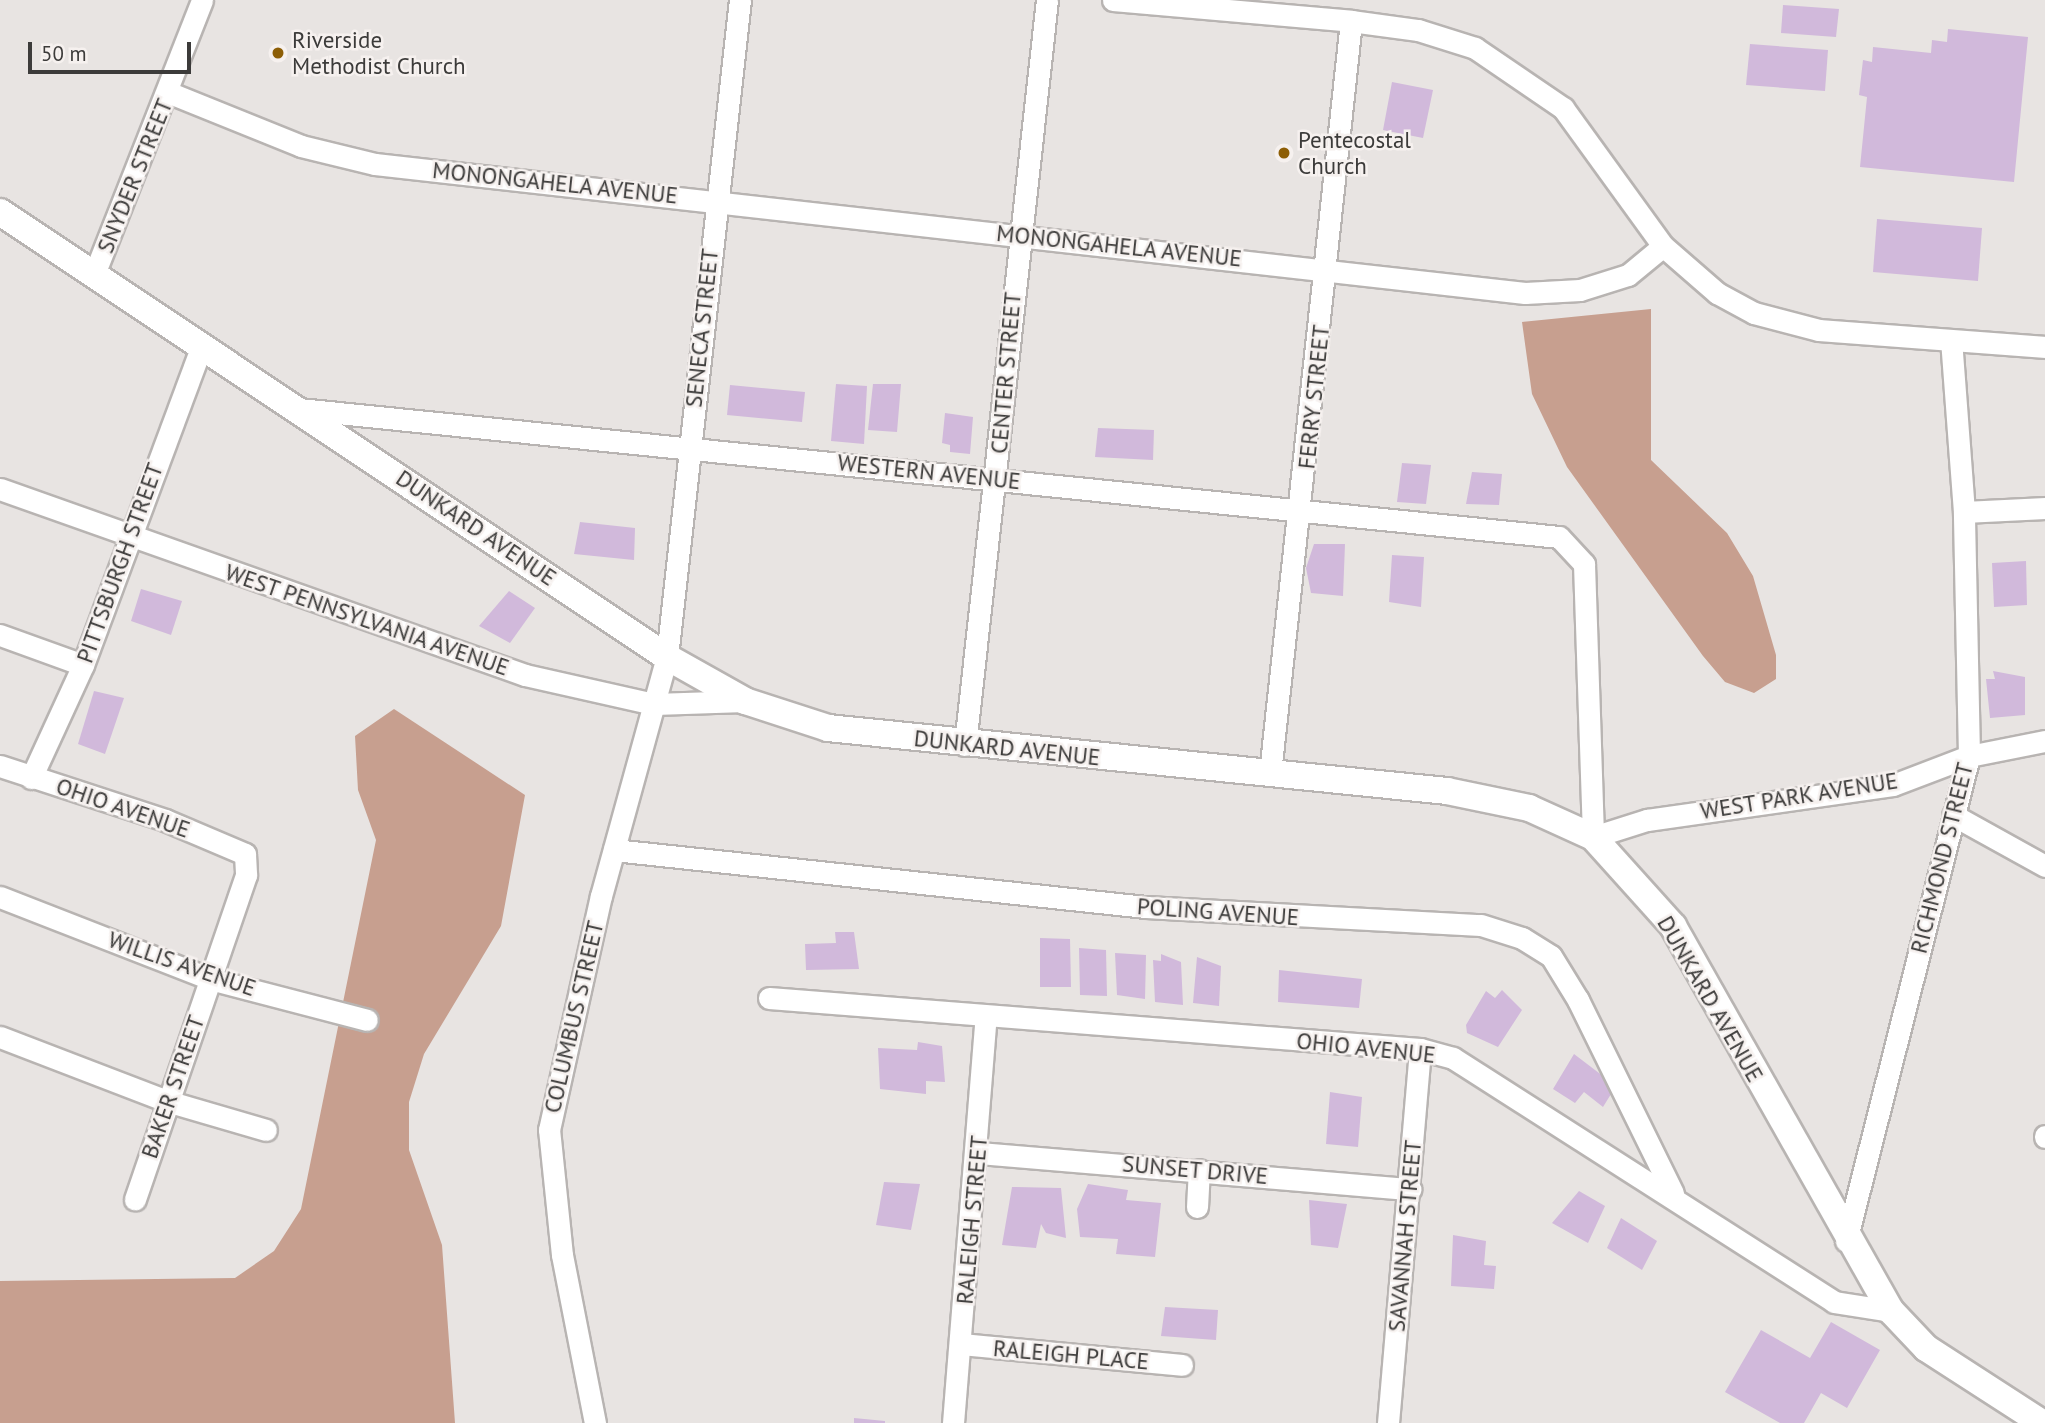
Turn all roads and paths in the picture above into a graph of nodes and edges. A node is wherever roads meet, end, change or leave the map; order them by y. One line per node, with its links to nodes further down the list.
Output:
1 (202, 0): 6 (street, SNYDER STREET)
2 (740, 0): 7 (street, SENECA STREET)
3 (1046, 0): 9 (street, CENTER STREET)
4 (1113, 0): 5 (street)
5 (1351, 21): 10 (street); 11 (street, FERRY STREET)
6 (170, 93): 7 (street, MONONGAHELA AVENUE); 12 (street, SNYDER STREET)
7 (717, 200): 9 (street, MONONGAHELA AVENUE); 17 (street, SENECA STREET)
8 (0, 212): 12 (main road, DUNKARD AVENUE)
9 (1019, 235): 11 (street, MONONGAHELA AVENUE); 18 (street, CENTER STREET)
10 (1663, 246): 11 (street, MONONGAHELA AVENUE); 13 (street)
11 (1328, 269): 22 (street, FERRY STREET)
12 (96, 272): 14 (main road, DUNKARD AVENUE)
13 (1951, 341): 15 (street); 21 (street, RICHMOND STREET)
14 (202, 345): 16 (main road, DUNKARD AVENUE); 23 (street, PITTSBURGH STREET)
15 (2045, 347)
16 (299, 409): 17 (street, WESTERN AVENUE); 25 (main road, DUNKARD AVENUE)
17 (689, 446): 18 (street, WESTERN AVENUE); 25 (street, SENECA STREET)
18 (996, 480): 22 (street, WESTERN AVENUE); 30 (street, CENTER STREET)
19 (0, 489): 23 (street, WEST PENNSYLVANIA AVENUE)
20 (2045, 508): 21 (street)
21 (1964, 512): 31 (street, RICHMOND STREET)
22 (1301, 513): 33 (street, FERRY STREET); 36 (street, WESTERN AVENUE)
23 (127, 538): 26 (street, PITTSBURGH STREET); 28 (street, WEST PENNSYLVANIA AVENUE)
24 (0, 635): 26 (street)
25 (667, 657): 27 (main road, DUNKARD AVENUE); 28 (street, COLUMBUS STREET)
26 (83, 665): 34 (street, PITTSBURGH STREET)
27 (745, 701): 28 (street, WEST PENNSYLVANIA AVENUE); 30 (main road, DUNKARD AVENUE)
28 (654, 704): 37 (street, COLUMBUS STREET)
29 (2045, 741): 31 (street, WEST PARK AVENUE)
30 (965, 745): 33 (main road, DUNKARD AVENUE)
31 (1969, 756): 35 (street, RICHMOND STREET); 36 (street, WEST PARK AVENUE)
32 (0, 766): 34 (street, OHIO AVENUE)
33 (1270, 773): 36 (main road, DUNKARD AVENUE)
34 (31, 778): 38 (street, OHIO AVENUE)
35 (1953, 815): 39 (street); 55 (street, RICHMOND STREET)
36 (1592, 837): 55 (main road, DUNKARD AVENUE)
37 (614, 850): 52 (street, POLING AVENUE); 59 (street, COLUMBUS STREET)
38 (245, 854): 41 (street, BAKER STREET)
39 (2045, 866)
40 (0, 897): 41 (street, WILLIS AVENUE)
41 (210, 979): 44 (street, WILLIS AVENUE); 47 (street, BAKER STREET)
42 (769, 998): 43 (street, OHIO AVENUE)
43 (986, 1017): 46 (street, OHIO AVENUE); 49 (street, RALEIGH STREET)
44 (367, 1020)
45 (0, 1037): 47 (street)
46 (1419, 1049): 51 (street, SAVANNAH STREET); 52 (street, OHIO AVENUE)
47 (167, 1101): 48 (street); 53 (street, BAKER STREET)
48 (266, 1130)
49 (979, 1153): 50 (street, SUNSET DRIVE); 57 (street, RALEIGH STREET)
50 (1199, 1170): 51 (street, SUNSET DRIVE); 54 (street)
51 (1411, 1189): 61 (street, SAVANNAH STREET)
52 (1673, 1194): 56 (street, OHIO AVENUE)
53 (135, 1200)
54 (1197, 1207)
55 (1846, 1241): 56 (main road, DUNKARD AVENUE)
56 (1891, 1311): 62 (main road, DUNKARD AVENUE)
57 (961, 1345): 58 (street, RALEIGH PLACE); 60 (street, RALEIGH STREET)
58 (1182, 1365)
59 (595, 1423)
60 (953, 1423)
61 (1388, 1423)
62 (2042, 1423)

